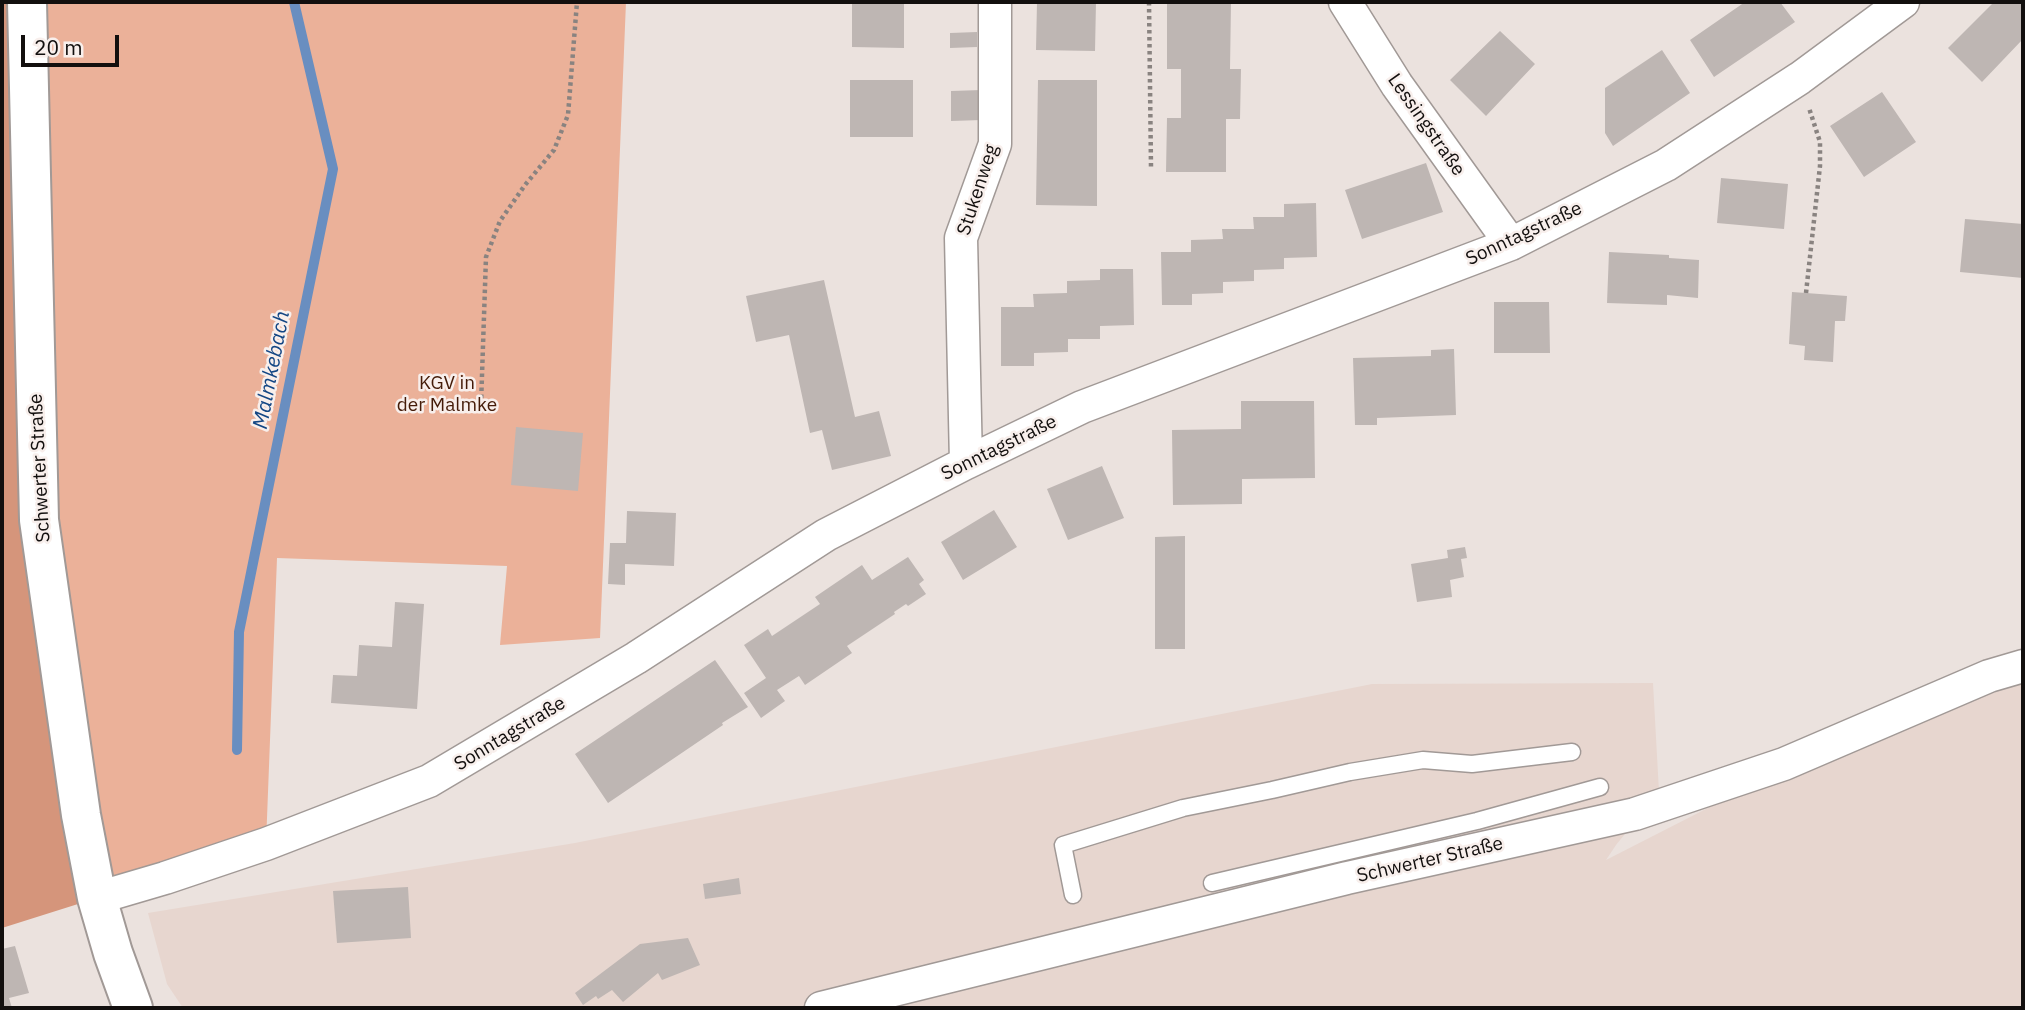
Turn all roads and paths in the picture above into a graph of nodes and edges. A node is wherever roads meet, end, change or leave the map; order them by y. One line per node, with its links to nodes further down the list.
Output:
1 (27, 2): 18 (main road, Schwerter Straße)
2 (577, 2): 11 (path)
3 (995, 2): 12 (street, Stukenweg)
4 (1149, 2): 8 (path)
5 (1345, 2): 9 (street, Lessingstraße)
6 (1903, 2): 7 (street, Sonntagstraße)
7 (1800, 78): 9 (street, Sonntagstraße); 10 (path)
8 (1151, 167)
9 (1511, 244): 12 (street, Sonntagstraße)
10 (1806, 293)
11 (481, 405)
12 (966, 463): 18 (street, Sonntagstraße)
13 (2023, 666): 20 (street, Schwerter Straße)
14 (1572, 752): 17 (lane)
15 (1600, 787): 16 (lane)
16 (1212, 883)
17 (1073, 895)
18 (97, 898): 19 (main road, Schwerter Straße)
19 (133, 1008)
20 (821, 1008)

